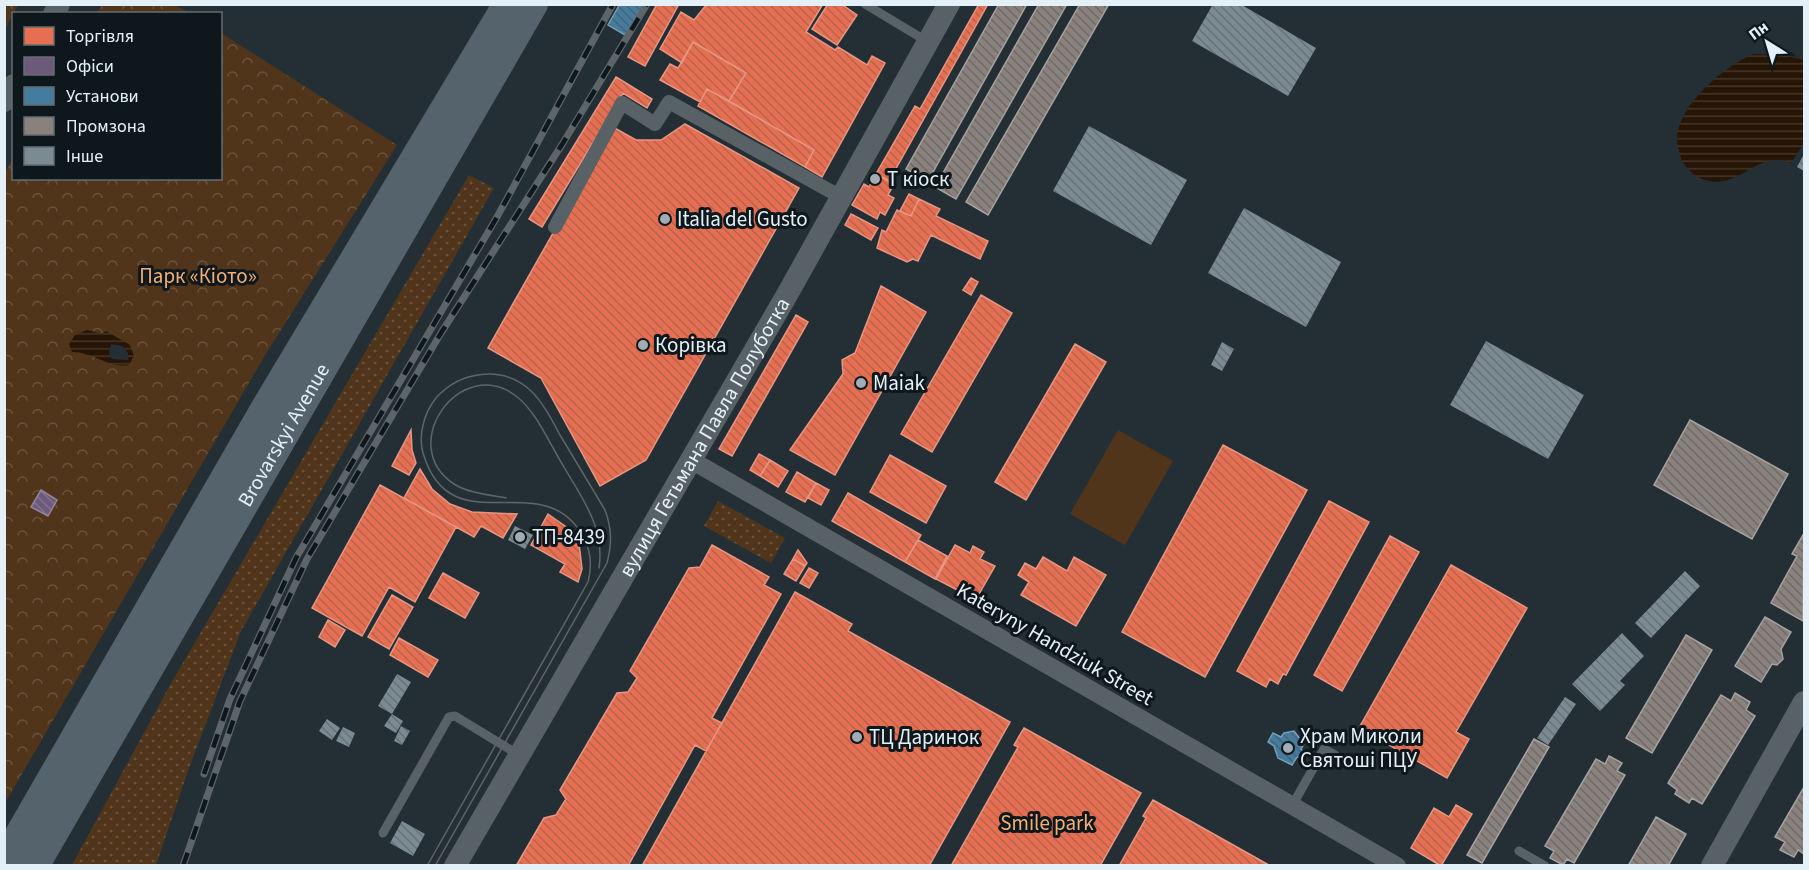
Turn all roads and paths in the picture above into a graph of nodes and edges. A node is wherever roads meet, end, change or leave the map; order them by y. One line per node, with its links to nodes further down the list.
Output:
1 (508, 4): 17 (highway, Brovarskyi Avenue)
2 (533, 4): 18 (highway, Brovarskyi Avenue)
3 (865, 4): 5 (lane)
4 (949, 4): 5 (street, вулиця Гетьмана Павла Полуботка)
5 (928, 42): 8 (street, вулиця Гетьмана Павла Полуботка)
6 (12, 88): 7 (street)
7 (4, 101)
8 (841, 197): 9 (street); 10 (street, вулиця Гетьмана Павла Полуботка)
9 (555, 227)
10 (691, 460): 12 (street, вулиця Гетьмана Павла Полуботка); 14 (street, Kateryny Handziuk Street)
11 (1804, 702): 22 (street)
12 (519, 755): 15 (lane); 19 (street, вулиця Гетьмана Павла Полуботка)
13 (1335, 755): 14 (lane)
14 (1292, 806): 20 (street, Kateryny Handziuk Street)
15 (383, 833)
16 (1519, 850): 21 (lane)
17 (4, 862)
18 (34, 866)
19 (455, 866)
20 (1397, 866)
21 (1545, 866)
22 (1712, 866)

